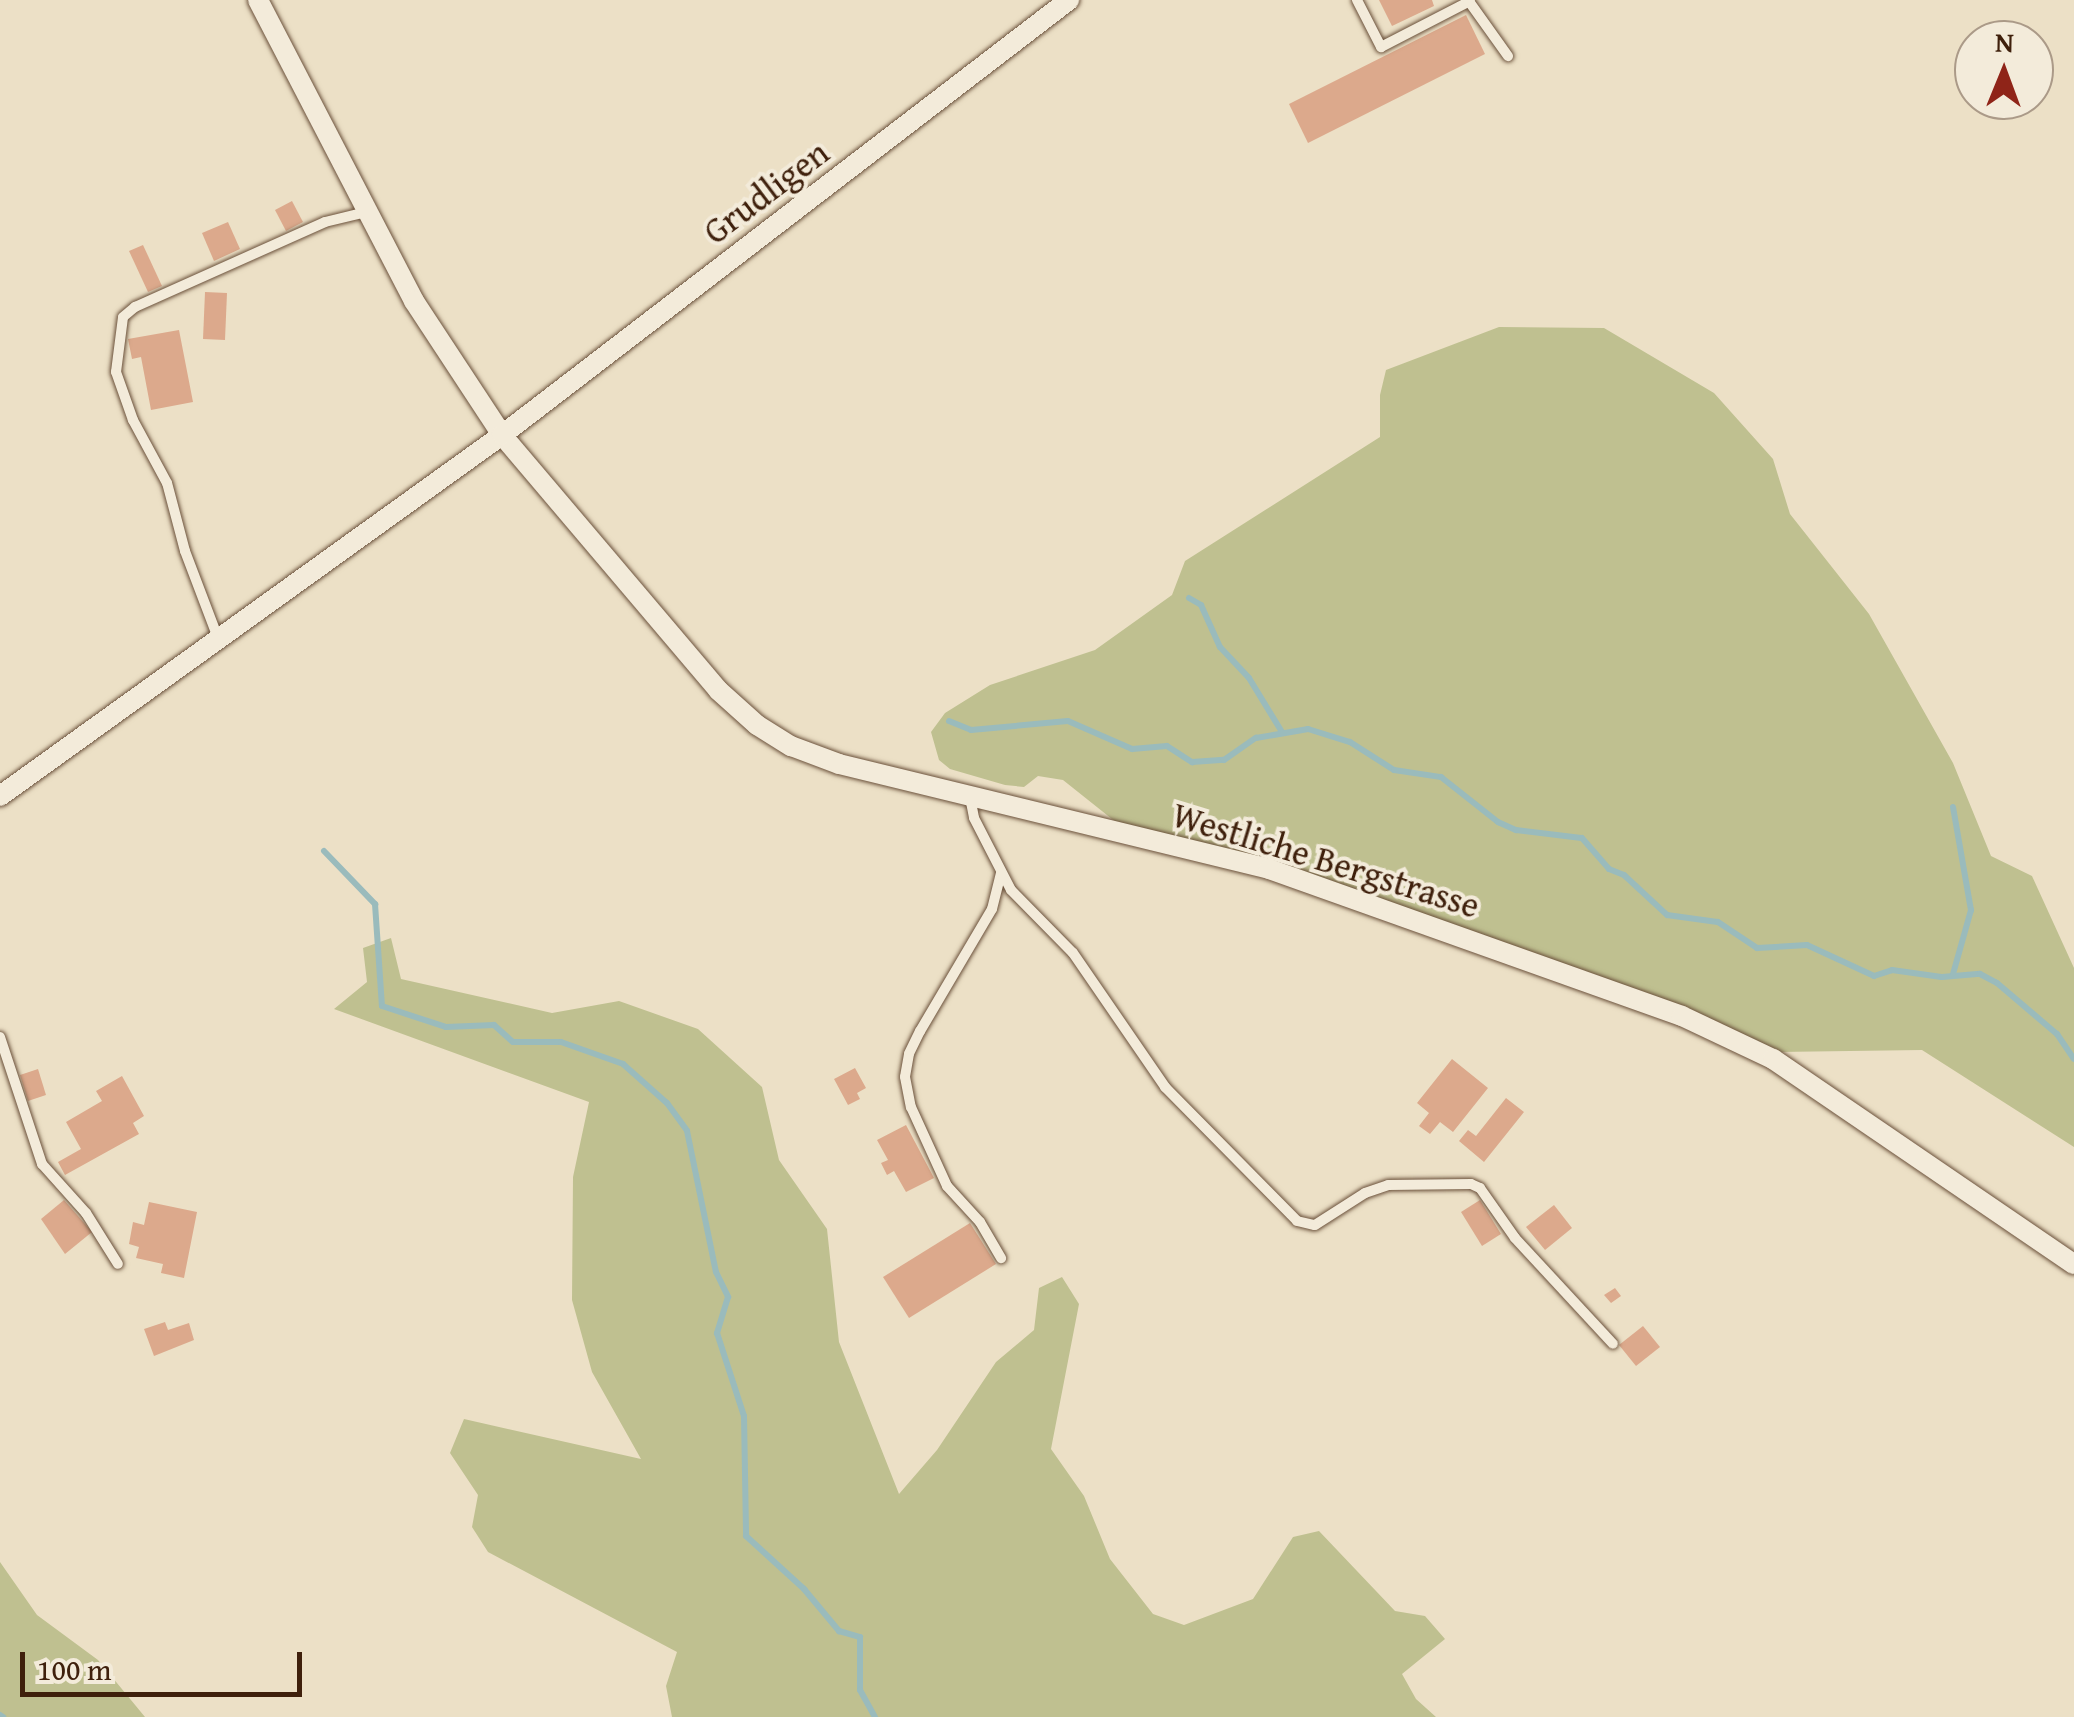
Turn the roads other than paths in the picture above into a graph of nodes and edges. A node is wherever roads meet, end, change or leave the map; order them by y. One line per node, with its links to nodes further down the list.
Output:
1 (258, 0): 6 (street, Westliche Bergstrasse)
2 (1070, 0): 7 (street, Grudligen)
3 (1357, 0): 4 (lane)
4 (1469, 1): 5 (lane)
5 (1508, 56)
6 (366, 212): 7 (street, Westliche Bergstrasse); 8 (lane)
7 (502, 435): 8 (street, Grudligen); 10 (street, Westliche Bergstrasse)
8 (219, 639): 9 (street, Grudligen)
9 (0, 796)
10 (970, 796): 11 (lane); 15 (street, Westliche Bergstrasse)
11 (1001, 872): 13 (lane); 16 (lane)
12 (0, 1037): 14 (lane)
13 (1001, 1258)
14 (118, 1264)
15 (2074, 1264)
16 (1613, 1344)

